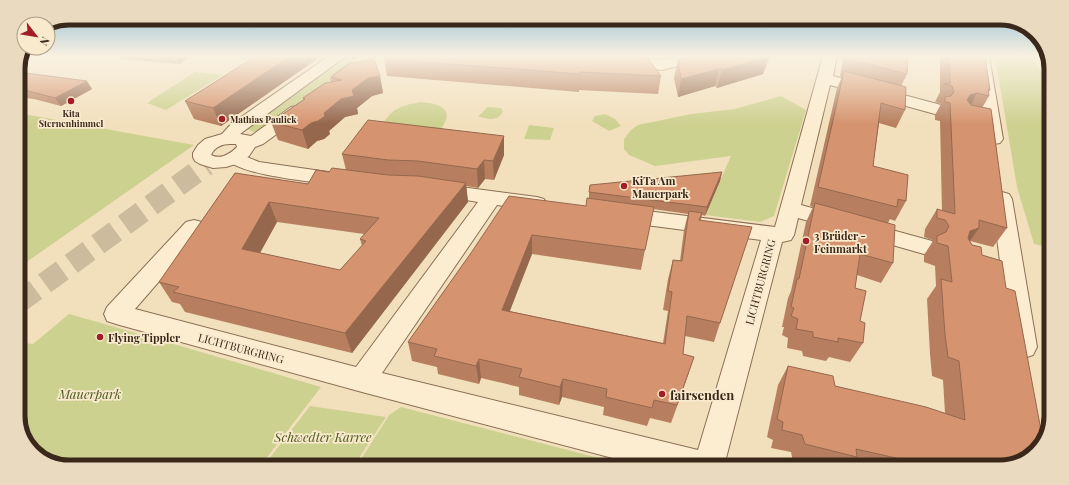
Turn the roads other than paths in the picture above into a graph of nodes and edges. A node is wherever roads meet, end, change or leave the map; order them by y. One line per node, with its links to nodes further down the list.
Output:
1 (823, 78): 19 (street)
2 (307, 79): 11 (street)
3 (339, 79): 6 (street)
4 (825, 79): 8 (street)
5 (985, 79): 10 (street)
6 (327, 88)
7 (309, 101): 11 (street)
8 (935, 109)
9 (973, 119): 10 (street)
10 (991, 124): 12 (street)
11 (237, 147): 13 (street); 14 (street)
12 (996, 154)
13 (208, 163)
14 (361, 182)
15 (1000, 185): 24 (street)
16 (420, 188): 17 (street)
17 (490, 198): 18 (street); 25 (street)
18 (552, 206)
19 (790, 209): 22 (street); 23 (street)
20 (607, 213): 22 (street, LICHTBURGRING)
21 (194, 227): 25 (street, LICHTBURGRING)
22 (773, 234): 27 (street, LICHTBURGRING)
23 (924, 246)
24 (1027, 369)
25 (362, 380): 26 (street, LICHTBURGRING)
26 (676, 460)
27 (711, 460)

